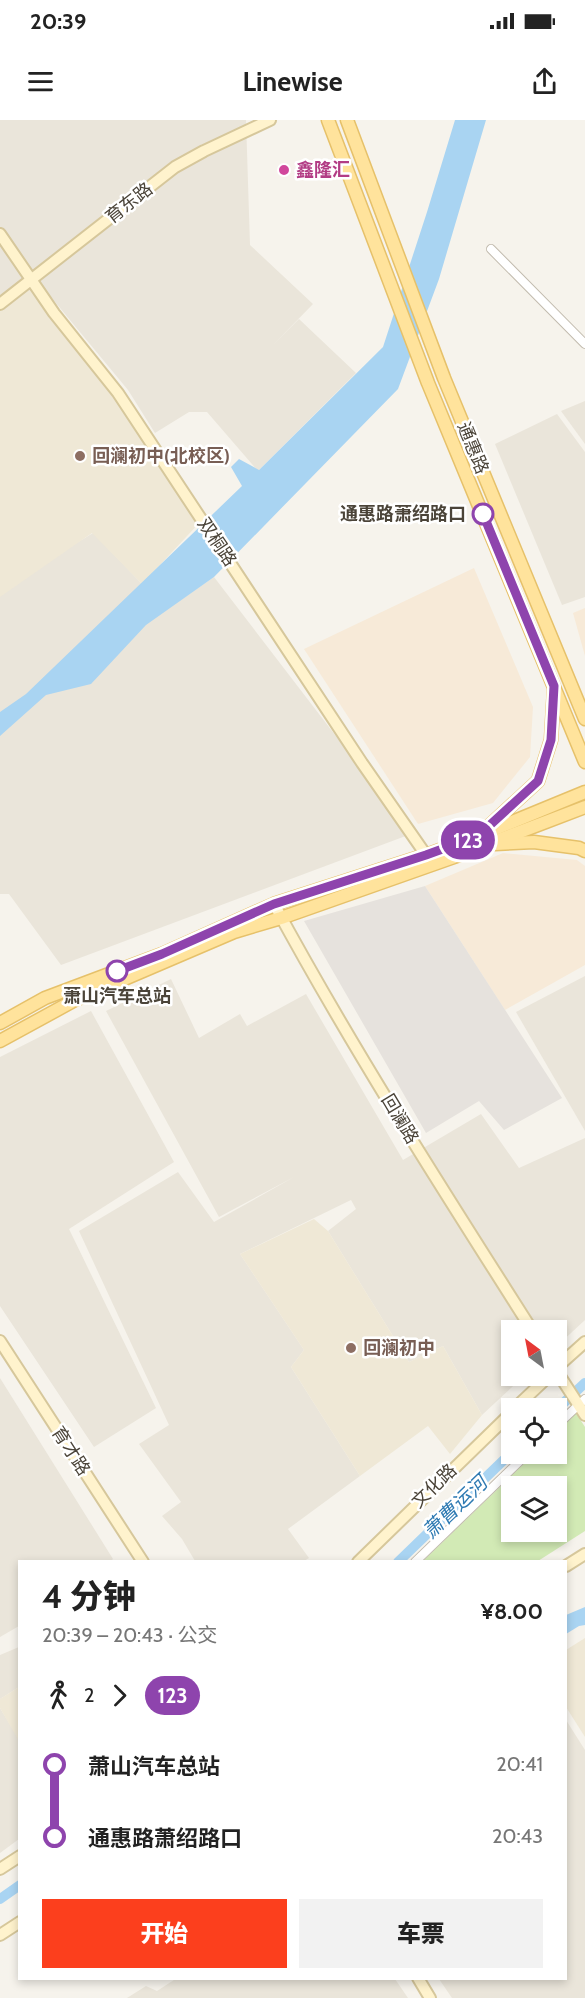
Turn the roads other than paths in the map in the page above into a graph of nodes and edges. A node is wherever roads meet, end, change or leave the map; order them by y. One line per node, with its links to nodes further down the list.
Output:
1 (270, 120): 6 (street, 育东路)
2 (328, 120): 9 (main road)
3 (347, 120): 10 (main road, 通惠路)
4 (0, 234): 6 (street, 双桐路)
5 (491, 249): 8 (street)
6 (32, 281): 7 (street, 育东路); 17 (street, 双桐路)
7 (0, 304)
8 (585, 344)
9 (554, 686): 12 (main road); 15 (main road)
10 (581, 704): 11 (main road, 通惠路)
11 (585, 719)
12 (585, 762)
13 (585, 792): 15 (main road)
14 (585, 807): 15 (main road)
15 (481, 840): 16 (main road); 17 (main road); 19 (main road)
16 (585, 851)
17 (426, 855): 18 (main road)
18 (274, 904): 19 (street, 回澜路); 20 (main road)
19 (281, 918): 21 (main road); 22 (street, 回澜路)
20 (0, 1023)
21 (0, 1041)
22 (526, 1320)
23 (0, 1341): 35 (street, 育才路)
24 (585, 1342): 25 (street)
25 (567, 1359)
26 (567, 1384): 29 (street)
27 (538, 1386): 28 (street, 文化路)
28 (526, 1398)
29 (580, 1402): 30 (street); 31 (street)
30 (567, 1415)
31 (585, 1415)
32 (501, 1422): 36 (street, 文化路)
33 (517, 1464): 37 (street)
34 (585, 1554): 38 (street)
35 (142, 1560)
36 (360, 1560)
37 (417, 1560)
38 (567, 1565)
39 (18, 1857): 40 (street)
40 (0, 1869)
41 (18, 1923): 42 (street)
42 (0, 1935)
43 (419, 1980): 44 (street)
44 (430, 1998)

